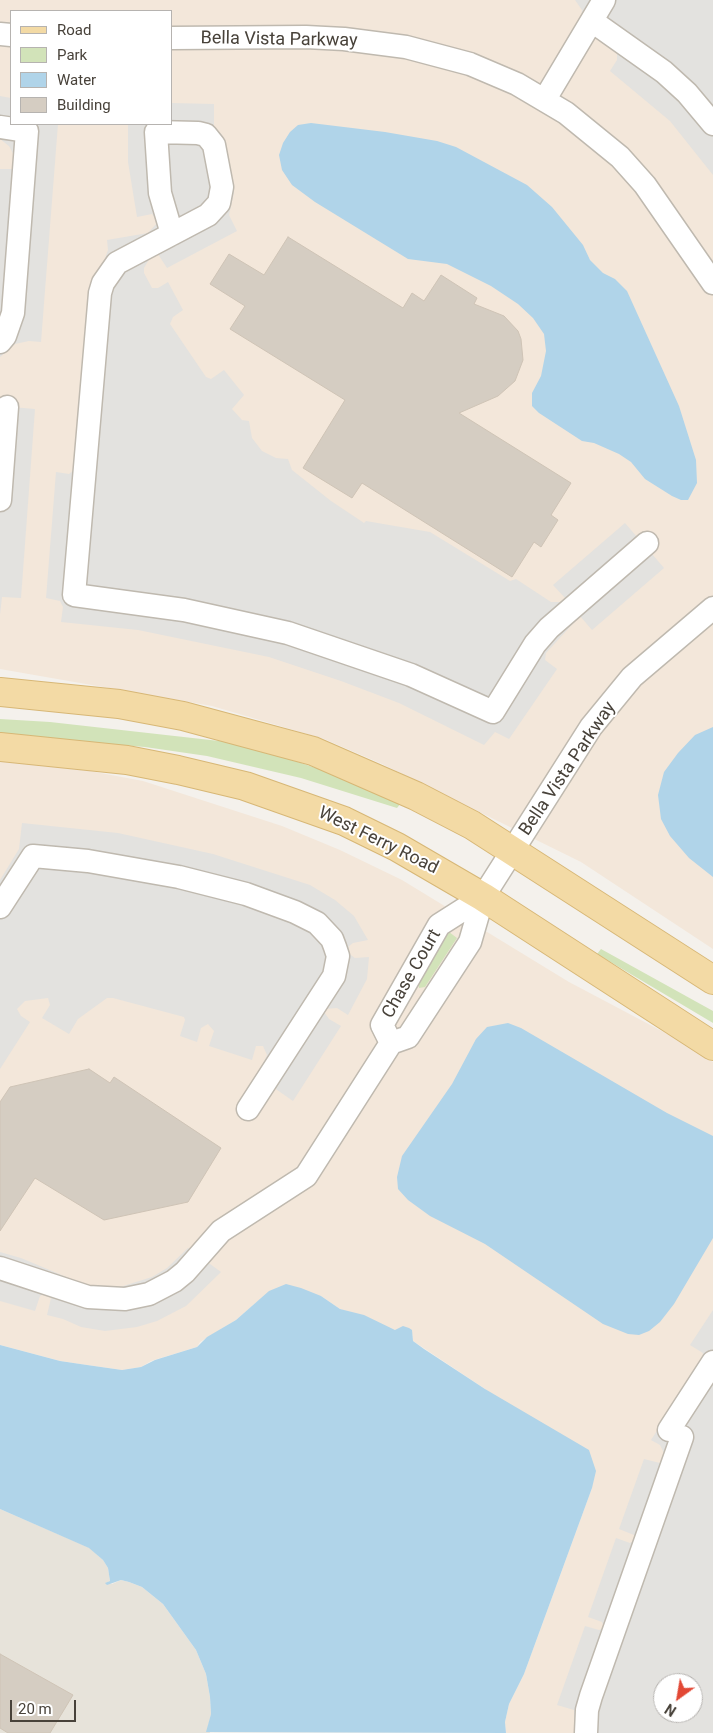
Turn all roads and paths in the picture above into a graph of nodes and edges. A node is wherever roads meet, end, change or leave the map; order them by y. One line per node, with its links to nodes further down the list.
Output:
1 (604, 0): 2 (street)
2 (592, 21): 4 (street); 5 (street)
3 (172, 38): 4 (street, Bella Vista Parkway)
4 (545, 99): 8 (street, Bella Vista Parkway)
5 (713, 124)
6 (0, 127): 9 (street)
7 (172, 234): 7 (street); 12 (street)
8 (713, 283)
9 (0, 342)
10 (6, 407): 11 (street)
11 (0, 500)
12 (648, 543)
13 (713, 608): 16 (street, Bella Vista Parkway)
14 (0, 692): 16 (main road)
15 (0, 747): 17 (main road, West Ferry Road)
16 (514, 851): 17 (street, Chase Court); 19 (main road)
17 (483, 896): 20 (street, Chase Court); 20 (street, Chase Court); 21 (main road, West Ferry Road)
18 (0, 907): 22 (street)
19 (713, 980)
20 (391, 1043): 23 (street, Chase Court)
21 (713, 1046)
22 (248, 1109)
23 (0, 1268)
24 (713, 1362): 25 (street)
25 (586, 1733)

